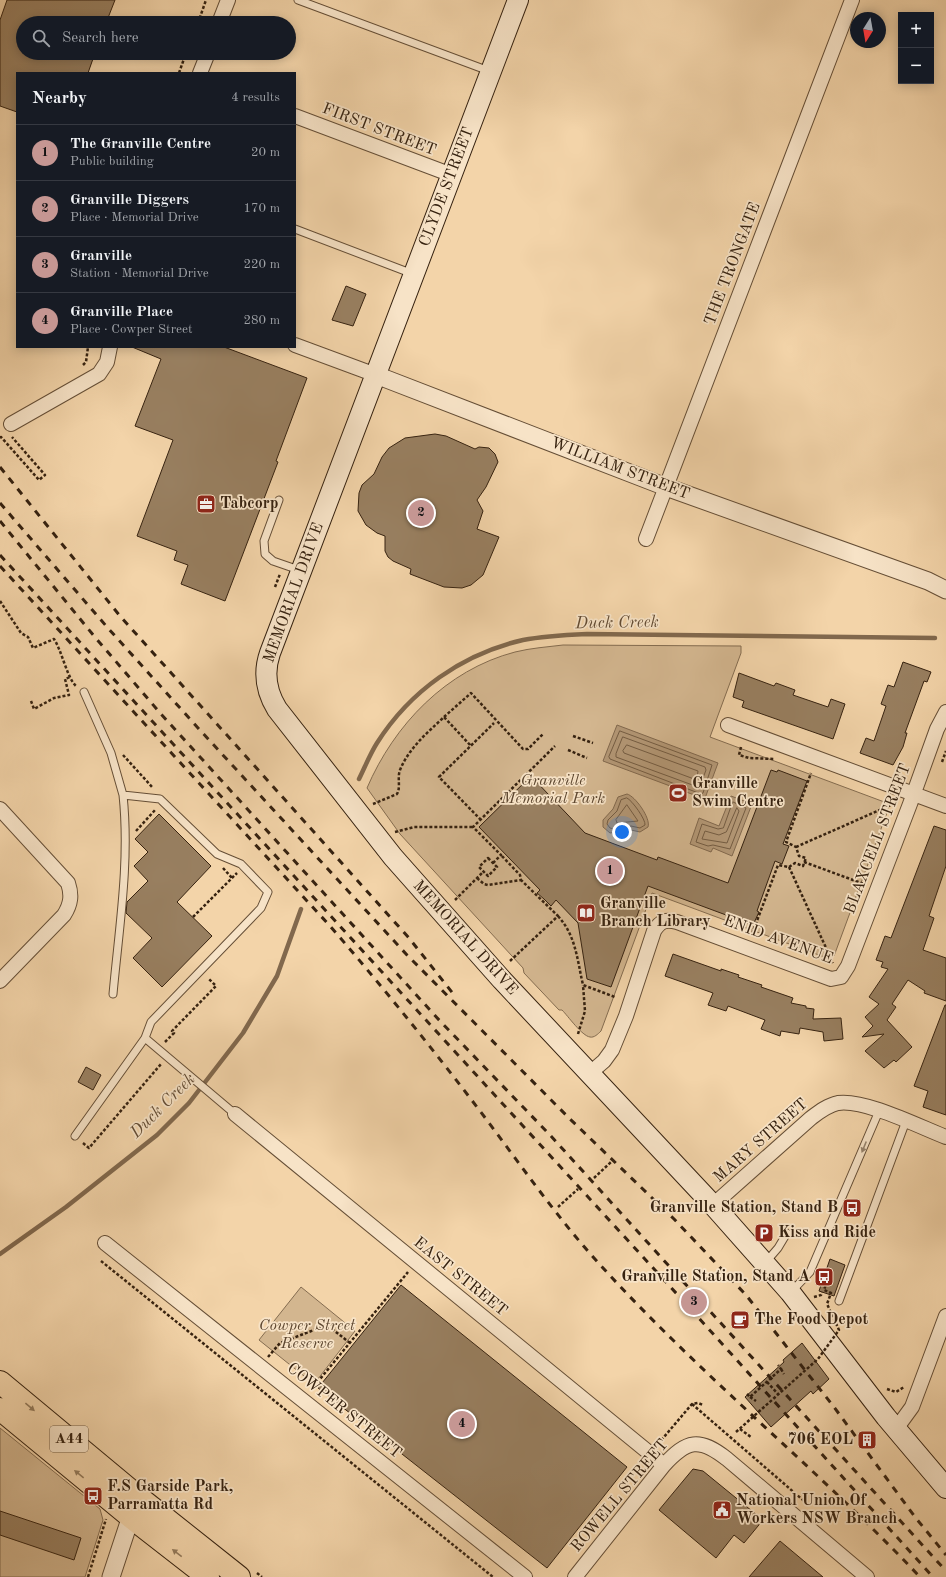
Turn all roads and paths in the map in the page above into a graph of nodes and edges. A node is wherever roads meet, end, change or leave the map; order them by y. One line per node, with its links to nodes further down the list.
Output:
1 (206, 0): 6 (path)
2 (228, 0): 7 (street)
3 (298, 0): 12 (lane)
4 (518, 0): 12 (main road, CLYDE STREET)
5 (852, 0): 24 (street, THE TRONGATE)
6 (200, 16)
7 (222, 16)
8 (184, 60): 10 (path)
9 (205, 60): 11 (street)
10 (179, 72)
11 (200, 72)
12 (492, 72): 14 (main road, CLYDE STREET)
13 (296, 116): 14 (street, FIRST STREET)
14 (452, 175): 16 (main road, CLYDE STREET)
15 (296, 229): 16 (lane)
16 (414, 274): 21 (main road, CLYDE STREET)
17 (296, 345): 21 (street, WILLIAM STREET)
18 (88, 348): 20 (path)
19 (110, 348): 22 (street)
20 (77, 369)
21 (376, 375): 24 (street, WILLIAM STREET); 27 (main road, MEMORIAL DRIVE)
22 (11, 430): 23 (path)
23 (0, 438)
24 (666, 487): 26 (street, THE TRONGATE); 28 (street, WILLIAM STREET)
25 (279, 500): 27 (lane)
26 (646, 539)
27 (301, 571): 84 (main road, MEMORIAL DRIVE)
28 (946, 590)
29 (0, 601): 30 (path)
30 (70, 677): 31 (path); 32 (path)
31 (84, 692): 49 (lane)
32 (31, 701)
33 (946, 712): 48 (street, BLAXCELL STREET)
34 (444, 717): 37 (path); 40 (path); 51 (path)
35 (494, 723): 40 (path)
36 (728, 725): 48 (street)
37 (543, 734)
38 (573, 736): 39 (path)
39 (593, 743)
40 (471, 746): 57 (path)
41 (554, 746): 57 (path)
42 (742, 747): 46 (path)
43 (568, 750): 45 (path)
44 (121, 752): 50 (path)
45 (587, 758)
46 (774, 759)
47 (812, 773): 61 (path)
48 (914, 794): 53 (street); 77 (street, BLAXCELL STREET)
49 (123, 795): 50 (lane); 80 (lane)
50 (155, 798): 54 (path); 83 (lane)
51 (373, 804)
52 (891, 805): 61 (path)
53 (946, 806)
54 (157, 808): 56 (path); 59 (path)
55 (0, 809): 78 (street)
56 (163, 811)
57 (481, 820): 58 (path)
58 (474, 827): 60 (path); 62 (path)
59 (134, 832)
60 (395, 832)
61 (796, 847): 63 (path)
62 (501, 855): 64 (path); 70 (path)
63 (804, 862): 66 (path); 71 (path)
64 (493, 863): 67 (path); 67 (path)
65 (222, 867): 68 (path)
66 (789, 867): 74 (path); 76 (path)
67 (483, 872): 69 (path)
68 (232, 878)
69 (477, 878): 70 (path); 72 (path)
70 (521, 880): 73 (path)
71 (864, 884)
72 (455, 900)
73 (558, 916): 75 (path); 79 (path)
74 (752, 934)
75 (510, 961)
76 (833, 963)
77 (841, 977): 84 (street, ENID AVENUE)
78 (0, 981)
79 (582, 985): 81 (path); 82 (path)
80 (113, 994)
81 (615, 997)
82 (578, 1034)
83 (145, 1038): 86 (lane); 88 (lane)
84 (589, 1074): 93 (main road, MEMORIAL DRIVE)
85 (878, 1111): 87 (street, MARY STREET); 93 (street, MARY STREET); 101 (lane, one-way to 101)
86 (235, 1114): 98 (street, EAST STREET)
87 (906, 1122): 89 (street, MARY STREET); 104 (lane)
88 (75, 1136)
89 (946, 1137)
90 (611, 1162): 91 (path)
91 (594, 1178)
92 (578, 1189): 94 (path)
93 (713, 1205): 99 (main road, MEMORIAL DRIVE)
94 (558, 1207)
95 (787, 1233): 99 (lane)
96 (105, 1243): 109 (street, COWPER STREET)
97 (101, 1261): 142 (path)
98 (416, 1262): 106 (path); 130 (street, EAST STREET)
99 (765, 1263): 101 (main road, MEMORIAL DRIVE)
100 (827, 1281): 117 (path, bridge)
101 (790, 1292): 125 (main road, MEMORIAL DRIVE)
102 (822, 1292): 103 (path)
103 (813, 1297)
104 (839, 1301)
105 (946, 1316): 107 (street)
106 (350, 1342): 109 (path); 119 (path)
107 (941, 1343): 125 (street)
108 (778, 1365): 110 (path, bridge)
109 (261, 1367): 119 (street, COWPER STREET)
110 (781, 1369): 111 (path, bridge); 114 (path, bridge)
111 (784, 1374)
112 (907, 1381): 115 (path)
113 (0, 1382): 134 (highway, A44, one-way to 134)
114 (767, 1382): 117 (path); 118 (path, bridge)
115 (884, 1386)
116 (747, 1394): 118 (path, bridge)
117 (778, 1394): 124 (path, bridge)
118 (750, 1397): 120 (path)
119 (303, 1400): 143 (street, COWPER STREET)
120 (756, 1401)
121 (692, 1404): 122 (path); 128 (path); 130 (path)
122 (703, 1405)
123 (0, 1409): 135 (highway, A44, one-way to 123)
124 (740, 1429): 126 (path, bridge); 129 (path)
125 (896, 1429): 132 (main road, MEMORIAL DRIVE)
126 (736, 1432)
127 (733, 1435): 128 (path)
128 (728, 1437): 133 (path)
129 (751, 1437)
130 (650, 1454): 131 (street, EAST STREET)
131 (664, 1465): 137 (street, ROWELL STREET); 144 (street, ROWELL STREET)
132 (946, 1488)
133 (807, 1492)
134 (137, 1496): 135 (street); 141 (highway, A44)
135 (131, 1517): 139 (street); 140 (highway, A44, one-way to 135)
136 (106, 1519): 138 (path)
137 (862, 1575)
138 (88, 1577)
139 (111, 1577)
140 (208, 1577)
141 (239, 1577)
142 (493, 1577)
143 (525, 1577)
144 (575, 1577)

